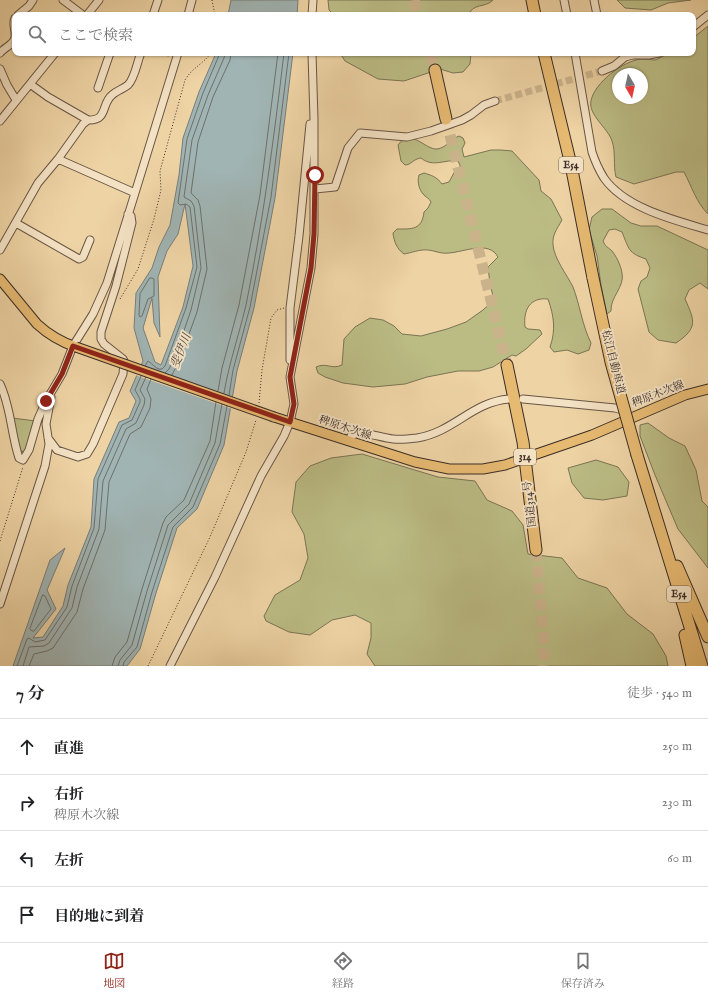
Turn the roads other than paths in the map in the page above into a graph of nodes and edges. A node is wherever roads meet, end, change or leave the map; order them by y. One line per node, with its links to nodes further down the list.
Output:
1 (33, 0): 10 (street)
2 (63, 0): 11 (street)
3 (99, 0): 12 (street)
4 (158, 0): 13 (street)
5 (192, 0): 14 (street)
6 (313, 0): 15 (street)
7 (532, 0): 16 (highway)
8 (564, 0): 17 (street)
9 (594, 0): 18 (street)
10 (21, 12)
11 (79, 12)
12 (89, 12)
13 (154, 12)
14 (189, 12)
15 (312, 12)
16 (534, 12)
17 (566, 12)
18 (596, 12)
19 (708, 15): 20 (street)
20 (696, 25)
21 (12, 42): 22 (street)
22 (0, 53)
23 (53, 56): 34 (street)
24 (109, 56): 35 (street)
25 (140, 56): 35 (street)
26 (177, 56): 44 (street)
27 (312, 56): 38 (street)
28 (545, 56): 64 (highway, 松江自動車道 / E54, bridge)
29 (576, 56): 47 (street)
30 (629, 56): 33 (street)
31 (435, 70): 39 (highway)
32 (0, 71): 36 (street)
33 (602, 71)
34 (30, 84): 36 (street); 40 (street)
35 (112, 94): 40 (street)
36 (16, 100): 41 (street)
37 (495, 101): 43 (street)
38 (314, 119): 43 (street); 52 (street)
39 (446, 119)
40 (88, 120): 42 (street)
41 (0, 121)
42 (58, 159): 44 (street); 46 (street)
43 (315, 190): 52 (street)
44 (135, 193): 45 (street)
45 (128, 214): 51 (street); 61 (street)
46 (16, 223): 48 (street); 49 (street)
47 (708, 230)
48 (90, 240)
49 (0, 250)
50 (0, 279): 51 (main road, 稗原木次線)
51 (75, 347): 56 (street); 60 (main road, 稗原木次線, bridge)
52 (292, 364): 60 (street)
53 (506, 365): 63 (highway, 国道314号 / 314)
54 (0, 384): 56 (street)
55 (708, 389): 59 (main road, 稗原木次線)
56 (52, 391): 61 (street)
57 (509, 399): 62 (street)
58 (523, 399): 59 (street)
59 (631, 418): 63 (main road, 稗原木次線)
60 (290, 422): 62 (main road, 稗原木次線); 69 (street)
61 (48, 438): 67 (street)
62 (348, 441): 63 (main road, 稗原木次線)
63 (525, 458): 65 (highway, 国道314号 / 314)
64 (658, 522): 66 (highway, 松江自動車道 / E54); 68 (highway)
65 (536, 550)
66 (669, 562): 70 (highway); 71 (highway, 松江自動車道 / E54)
67 (0, 604)
68 (708, 637)
69 (170, 666)
70 (692, 666)
71 (702, 666)

